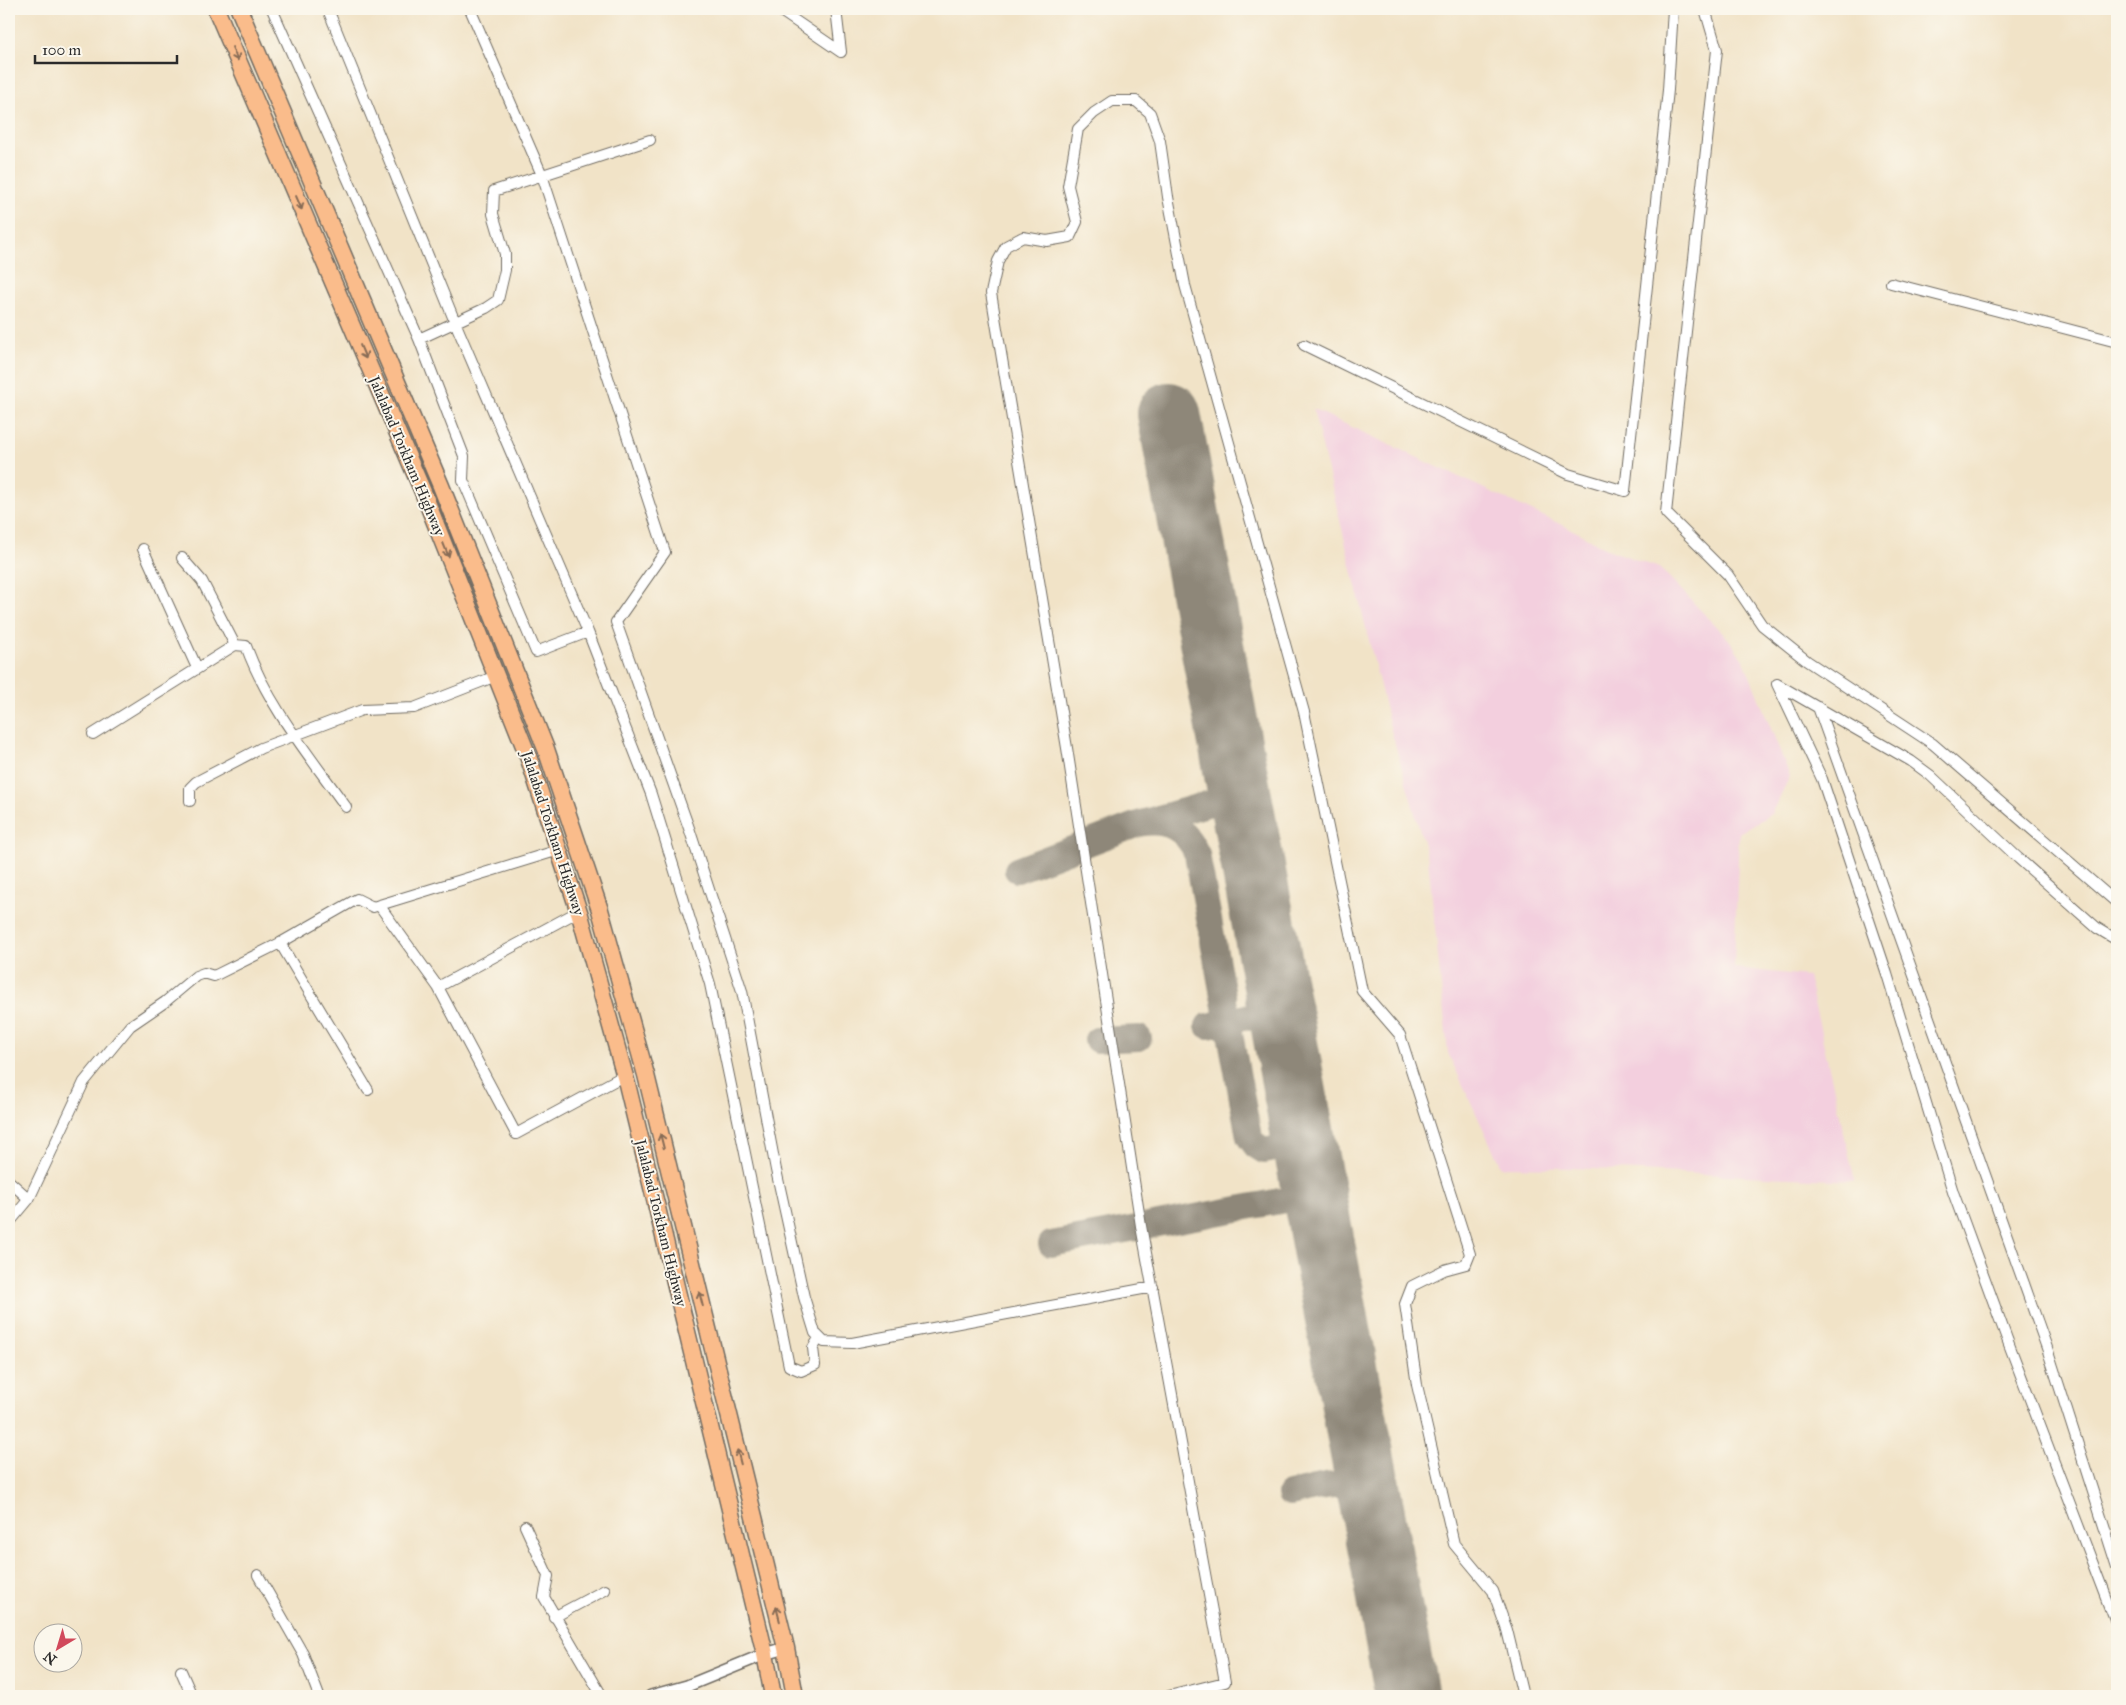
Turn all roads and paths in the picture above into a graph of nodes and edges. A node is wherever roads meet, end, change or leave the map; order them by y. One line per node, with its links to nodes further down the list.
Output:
1 (216, 9): 22 (highway, Jalalabad Torkham Highway, one-way to 22)
2 (239, 9): 48 (highway, one-way to 2)
3 (272, 9): 14 (street)
4 (335, 9): 13 (street)
5 (470, 9): 11 (street)
6 (778, 9): 7 (street)
7 (836, 9)
8 (1673, 9): 16 (street)
9 (1705, 9): 29 (street)
10 (650, 140): 11 (street)
11 (542, 175): 13 (street); 41 (street)
12 (1891, 283): 15 (street)
13 (455, 322): 14 (street); 19 (street)
14 (419, 339): 19 (street)
15 (2117, 342)
16 (1304, 344)
17 (143, 549): 21 (street)
18 (182, 558): 20 (street)
19 (588, 632): 41 (street)
20 (235, 645): 21 (street); 25 (street)
21 (197, 668): 24 (street)
22 (496, 676): 25 (street); 28 (highway, Jalalabad Torkham Highway)
23 (1818, 707): 32 (street); 43 (street); 47 (street)
24 (93, 734)
25 (295, 735): 26 (street); 27 (street)
26 (190, 801)
27 (346, 807)
28 (559, 850): 30 (street); 31 (highway, Jalalabad Torkham Highway)
29 (2117, 902)
30 (380, 905): 33 (street); 34 (street)
31 (578, 911): 34 (street); 35 (highway, Jalalabad Torkham Highway)
32 (2117, 938)
33 (280, 943): 36 (street); 38 (street)
34 (438, 986): 35 (street)
35 (625, 1075): 49 (highway, Jalalabad Torkham Highway)
36 (368, 1090)
37 (9, 1181): 38 (street)
38 (29, 1199): 39 (street)
39 (9, 1223)
40 (1152, 1288): 41 (street); 57 (street); 58 (street)
41 (819, 1338)
42 (525, 1526): 46 (street)
43 (2117, 1567)
44 (258, 1575): 52 (street)
45 (605, 1590): 46 (street)
46 (554, 1617): 53 (street)
47 (2117, 1627)
48 (786, 1648): 49 (street); 56 (highway)
49 (765, 1654): 54 (street); 55 (highway, Jalalabad Torkham Highway)
50 (181, 1671): 51 (street)
51 (192, 1696)
52 (319, 1696)
53 (602, 1696)
54 (651, 1696)
55 (773, 1696)
56 (795, 1696)
57 (1168, 1696)
58 (1523, 1696)

